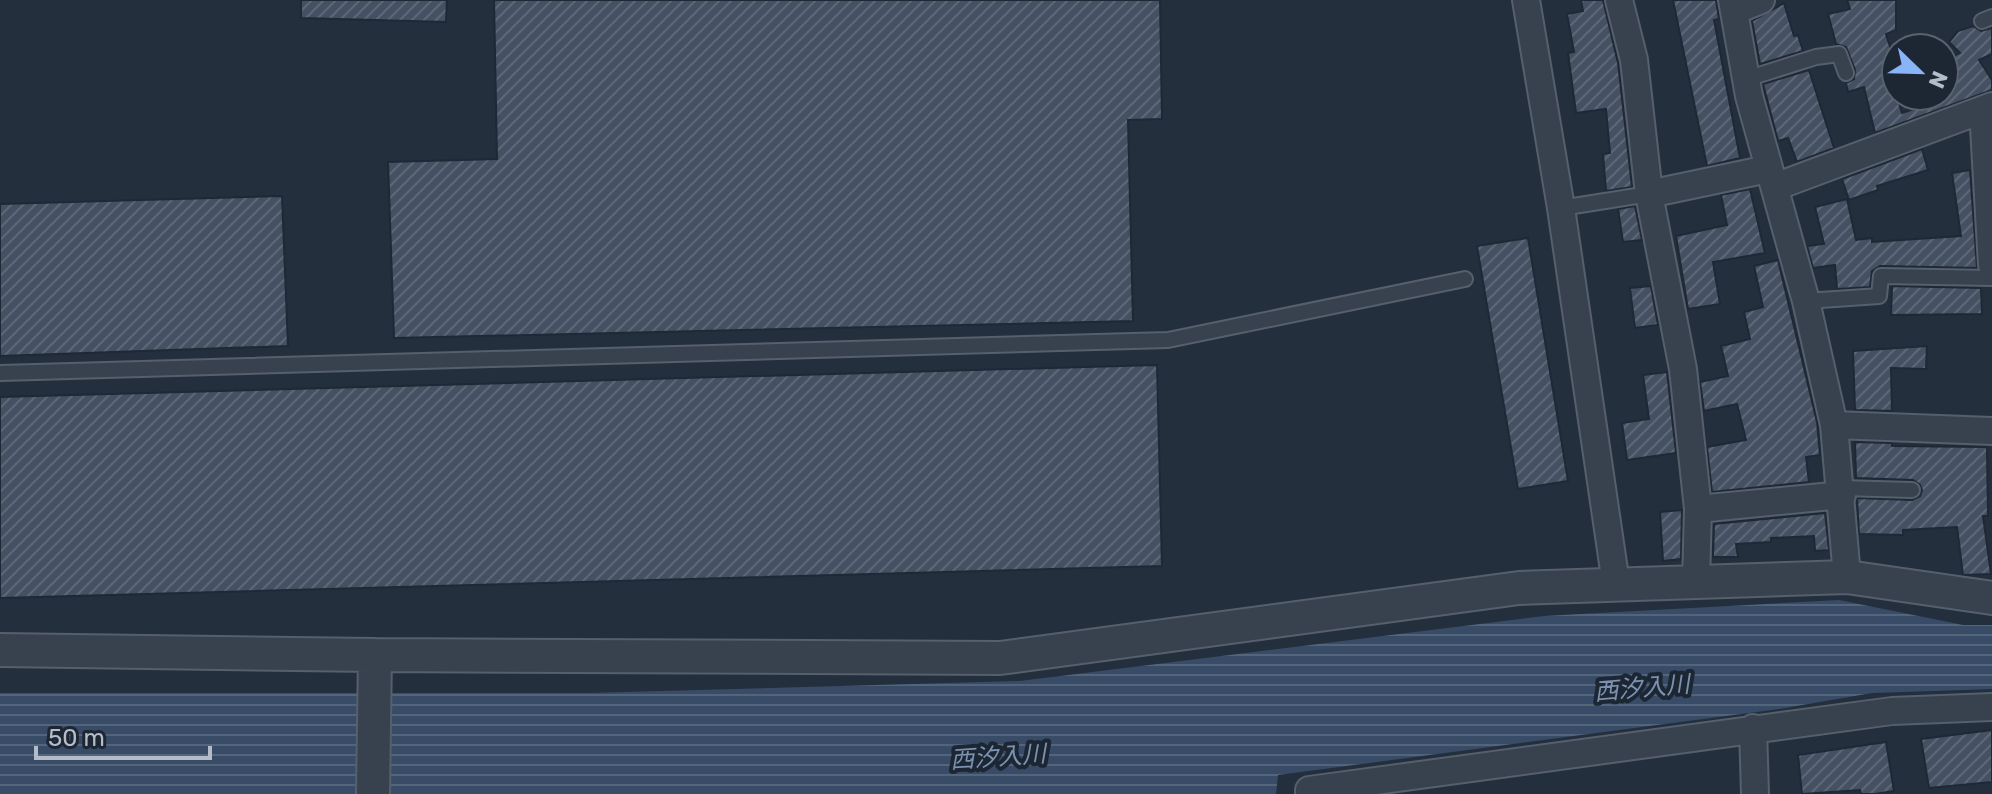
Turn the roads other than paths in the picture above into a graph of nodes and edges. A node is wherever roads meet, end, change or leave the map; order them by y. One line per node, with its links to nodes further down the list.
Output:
1 (1526, 0): 10 (street)
2 (1619, 0): 9 (street)
3 (1761, 0): 4 (street)
4 (1733, 5): 6 (street)
5 (1846, 73): 6 (lane)
6 (1746, 79): 8 (street)
7 (1988, 108): 8 (street); 11 (street)
8 (1772, 178): 9 (street); 14 (street)
9 (1649, 194): 10 (lane); 20 (street)
10 (1561, 208): 23 (street)
11 (1992, 265)
12 (1992, 278): 14 (lane)
13 (1465, 279): 15 (lane)
14 (1806, 301): 16 (street)
15 (0, 373)
16 (1834, 425): 17 (street); 19 (street)
17 (1992, 431)
18 (1912, 490): 19 (lane)
19 (1842, 492): 20 (street); 21 (street)
20 (1698, 509): 22 (street)
21 (1847, 577): 22 (street); 24 (street)
22 (1696, 582): 23 (street)
23 (1616, 584): 26 (street)
24 (1992, 598)
25 (0, 650): 26 (street)
26 (375, 655): 29 (street)
27 (1992, 707): 28 (street)
28 (1753, 728): 30 (street); 31 (street)
29 (373, 794)
30 (1309, 794)
31 (1755, 794)

